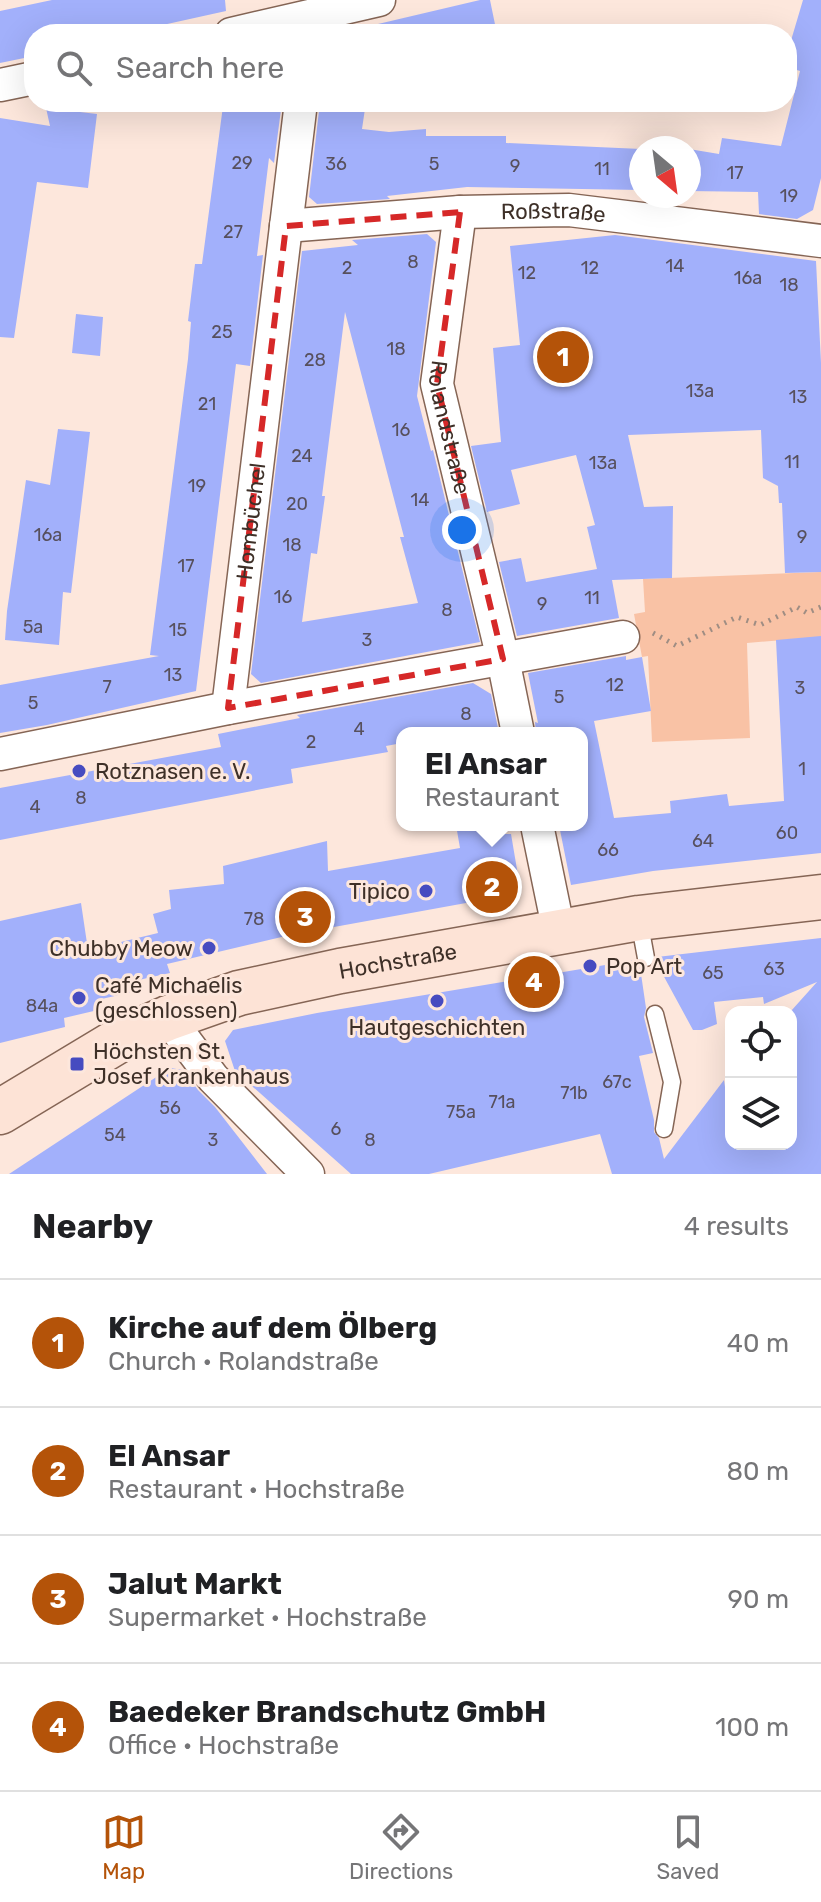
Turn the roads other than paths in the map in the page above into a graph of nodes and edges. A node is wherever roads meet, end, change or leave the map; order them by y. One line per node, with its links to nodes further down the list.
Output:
1 (379, 0): 2 (street)
2 (313, 24)
3 (24, 80): 4 (street)
4 (0, 85)
5 (300, 112): 7 (street, Hombüchel)
6 (460, 212): 7 (street, Roßstraße); 8 (street, Roßstraße); 10 (street, Rolandstraße)
7 (286, 226): 11 (street, Hombüchel)
8 (821, 241)
9 (623, 637): 10 (street)
10 (503, 659): 11 (street); 12 (street, Rolandstraße)
11 (228, 708): 13 (street)
12 (517, 727)
13 (0, 754)
14 (538, 831): 16 (street)
15 (821, 897): 16 (main road, Hochstraße)
16 (559, 932): 18 (main road, Hochstraße)
17 (655, 1014): 20 (lane)
18 (168, 1018): 19 (main road, Hochstraße); 21 (street)
19 (0, 1112)
20 (664, 1129)
21 (302, 1172)

